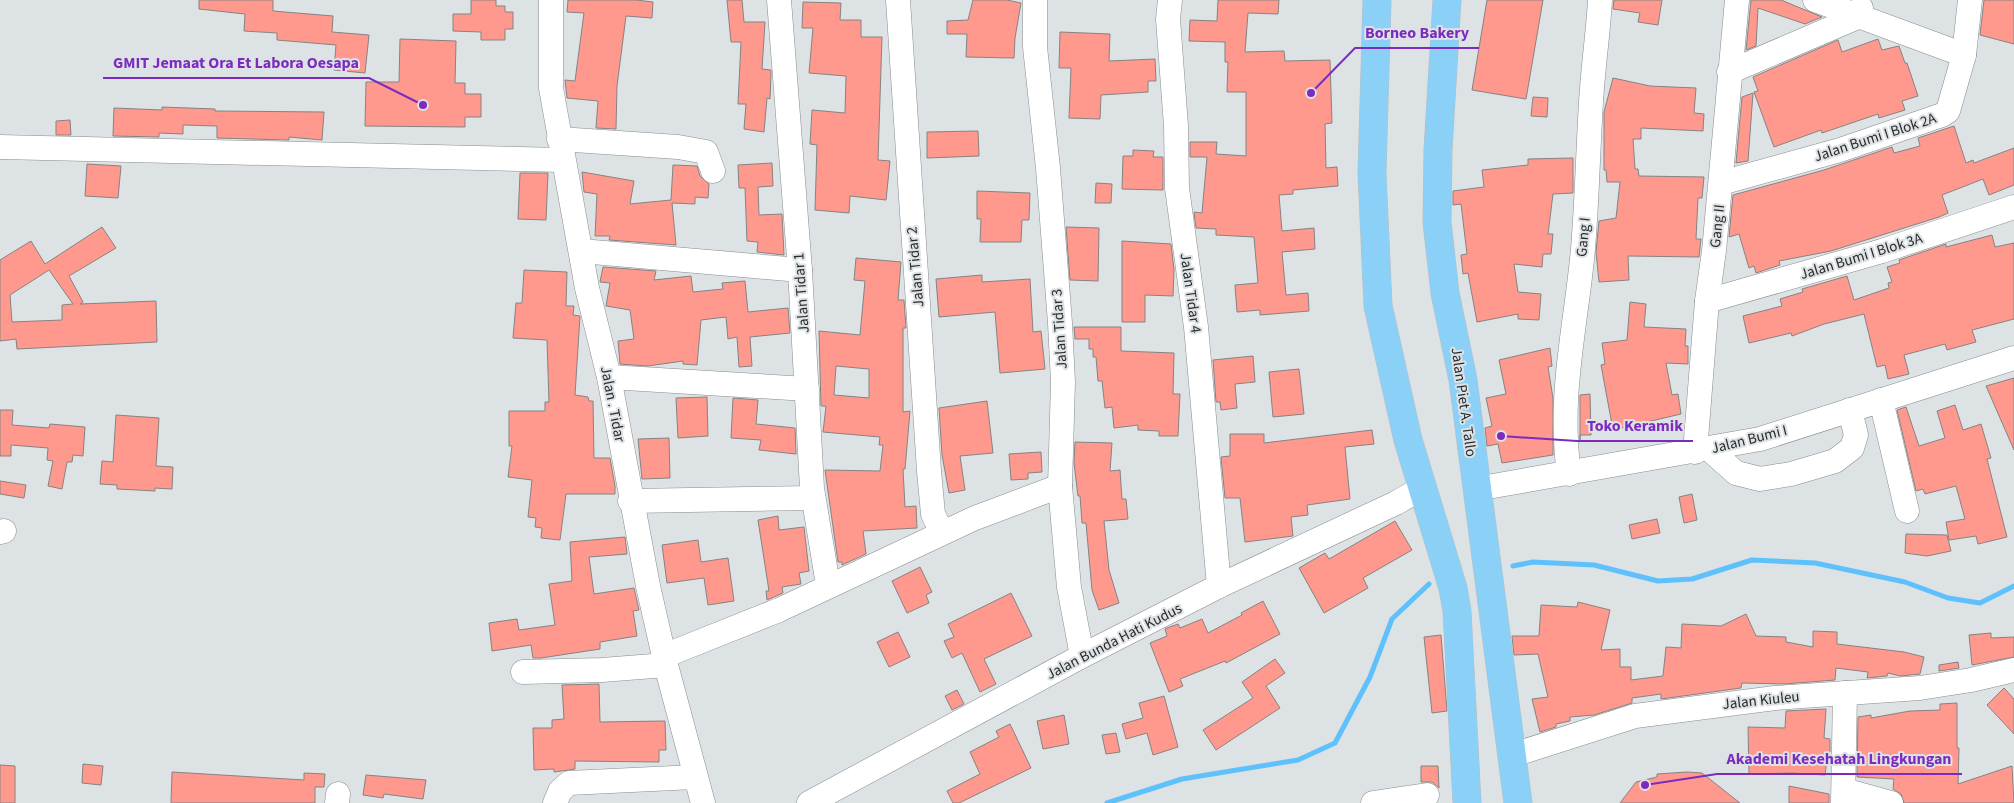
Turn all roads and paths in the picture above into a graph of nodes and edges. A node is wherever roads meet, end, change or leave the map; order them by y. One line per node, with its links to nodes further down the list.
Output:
1 (551, 0): 16 (street, Jalan . Tidar)
2 (779, 0): 21 (street, Jalan Tidar 1)
3 (898, 0): 36 (street, Jalan Tidar 2)
4 (1035, 0): 30 (street, Jalan Tidar 3)
5 (1170, 0): 39 (street, Jalan Tidar 4)
6 (1377, 0): 31 (main road)
7 (1447, 0): 32 (main road, Jalan Piet A. Tallo)
8 (1600, 0): 29 (street, Gang I)
9 (1737, 0): 14 (street, Gang II)
10 (1815, 0): 12 (street)
11 (1970, 0): 13 (street, Jalan Bumi I Blok 2A)
12 (1861, 8): 13 (street); 14 (street)
13 (1964, 55): 18 (street, Jalan Bumi I Blok 2A)
14 (1729, 72): 18 (street, Gang II)
15 (0, 147): 16 (street)
16 (561, 150): 17 (street); 20 (street, Jalan . Tidar)
17 (712, 171)
18 (1721, 183): 22 (street, Gang II)
19 (2014, 207): 22 (street, Jalan Bumi I Blok 3A)
20 (581, 251): 21 (street); 24 (street, Jalan . Tidar)
21 (800, 270): 25 (street, Jalan Tidar 1)
22 (1707, 301): 28 (street, Gang II)
23 (2014, 358): 26 (street, Jalan Bumi I)
24 (609, 377): 25 (street); 34 (street, Jalan . Tidar)
25 (807, 389): 33 (street, Jalan Tidar 1)
26 (1881, 400): 27 (street, Jalan Bumi I); 35 (street)
27 (1850, 410): 28 (street, Jalan Bumi I); 28 (street)
28 (1702, 451): 29 (street, Jalan Bumi I)
29 (1569, 474): 32 (street, Jalan Bumi I)
30 (1060, 486): 36 (street); 41 (street, Jalan Tidar 3)
31 (1422, 488): 39 (street, Jalan Bunda Hati Kudus); 40 (main road)
32 (1476, 489): 37 (main road, Jalan Piet A. Tallo)
33 (814, 498): 34 (street); 38 (street, Jalan Tidar 1)
34 (630, 501): 42 (street, Jalan . Tidar)
35 (1907, 511)
36 (942, 533): 38 (street)
37 (1490, 580): 40 (main road); 46 (main road, Jalan Piet A. Tallo)
38 (828, 585): 42 (street)
39 (1219, 586): 41 (street, Jalan Bunda Hati Kudus)
40 (1455, 600): 54 (main road)
41 (1082, 656): 52 (street, Jalan Bunda Hati Kudus)
42 (665, 660): 44 (street); 47 (street, Jalan . Tidar)
43 (2014, 670): 45 (street, Jalan Kiuleu)
44 (523, 672)
45 (1845, 693): 46 (street, Jalan Kiuleu); 49 (street)
46 (1512, 754): 55 (main road, Jalan Piet A. Tallo)
47 (695, 777): 50 (street); 51 (street, Jalan . Tidar)
48 (1427, 795): 53 (street)
49 (1843, 797): 56 (street)
50 (555, 803)
51 (703, 803)
52 (809, 803)
53 (1373, 803)
54 (1467, 803)
55 (1518, 803)
56 (1891, 803)

